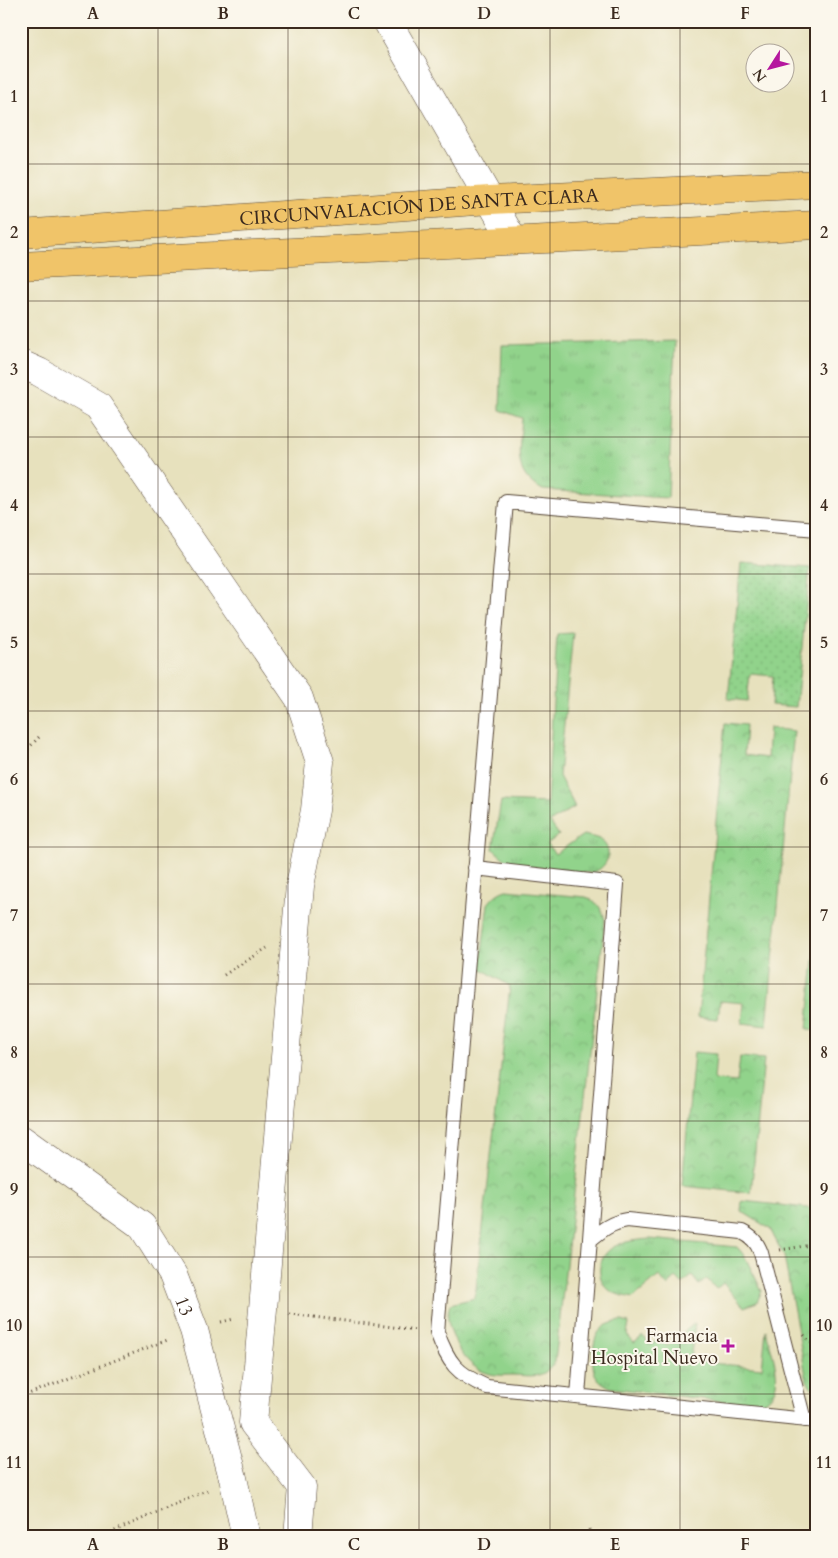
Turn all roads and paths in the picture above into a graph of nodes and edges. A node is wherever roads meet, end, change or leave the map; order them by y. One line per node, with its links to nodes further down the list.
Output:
1 (387, 21): 3 (street)
2 (817, 184): 3 (highway, CIRCUNVALACIÓN DE SANTA CLARA)
3 (490, 200): 5 (highway, CIRCUNVALACIÓN DE SANTA CLARA); 6 (street)
4 (817, 225): 6 (highway, CIRCUNVALACIÓN DE SANTA CLARA)
5 (21, 234)
6 (513, 240): 7 (highway, CIRCUNVALACIÓN DE SANTA CLARA)
7 (21, 266)
8 (21, 364): 13 (street)
9 (817, 529): 12 (lane)
10 (39, 737): 11 (path)
11 (21, 756)
12 (475, 868): 16 (lane); 19 (lane)
13 (296, 930): 14 (path); 25 (street)
14 (224, 975)
15 (21, 1139): 21 (street, 13)
16 (590, 1240): 18 (lane); 19 (lane)
17 (817, 1244): 18 (path)
18 (761, 1253): 20 (lane)
19 (578, 1396): 20 (lane)
20 (811, 1420)
21 (234, 1478): 23 (path); 24 (street, 13)
22 (589, 1529): 26 (path)
23 (101, 1537)
24 (246, 1537)
25 (298, 1537)
26 (591, 1537)

